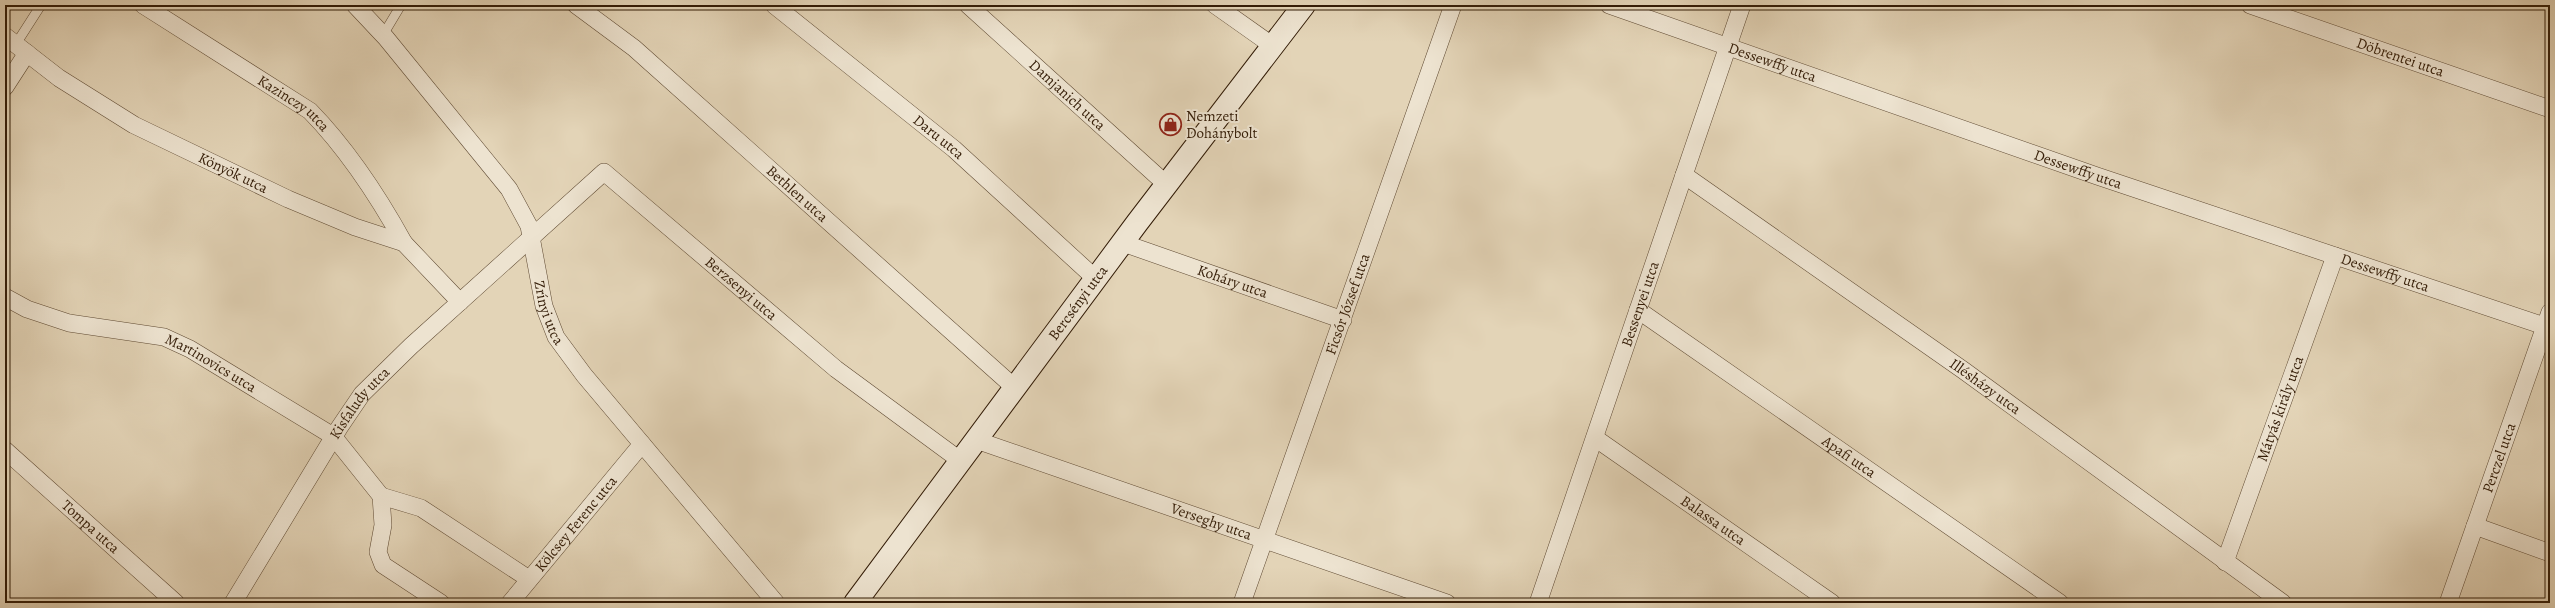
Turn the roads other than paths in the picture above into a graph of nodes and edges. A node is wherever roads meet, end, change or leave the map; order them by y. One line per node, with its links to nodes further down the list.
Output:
1 (41, 5): 15 (lane)
2 (143, 5): 23 (street, Kazinczy utca)
3 (355, 5): 14 (street, Zrínyi utca)
4 (401, 5): 14 (lane)
5 (576, 5): 32 (street, Bethlen utca)
6 (774, 5): 26 (street, Daru utca)
7 (968, 5): 21 (street, Damjanich utca)
8 (1215, 5): 16 (street)
9 (1304, 5): 16 (street, Bercsényi utca)
10 (1453, 5): 30 (street, Ficsór József utca)
11 (1609, 5): 17 (street, Dessewffy utca)
12 (1742, 5): 17 (street, Bessenyei utca)
13 (2250, 5): 19 (street, Döbrentei utca)
14 (383, 35): 22 (street, Zrínyi utca)
15 (16, 44): 18 (street); 23 (street, Könyök utca)
16 (1273, 46): 21 (street, Bercsényi utca)
17 (1728, 47): 20 (street, Bessenyei utca); 25 (street, Dessewffy utca)
18 (5, 87)
19 (2550, 110)
20 (1684, 175): 29 (street, Bessenyei utca); 43 (street, Illésházy utca)
21 (1167, 185): 24 (street, Bercsényi utca)
22 (531, 239): 28 (street, Kisfaludy utca); 36 (street, Zrínyi utca); 38 (street, Berzsenyi utca)
23 (404, 243): 28 (street, Könyök utca)
24 (1123, 243): 26 (street, Bercsényi utca); 30 (street, Koháry utca)
25 (2336, 256): 31 (street, Dessewffy utca); 43 (street, Mátyás király utca)
26 (1096, 279): 32 (street, Bercsényi utca)
27 (5, 297): 33 (street, Martinovics utca)
28 (460, 302): 33 (street, Kisfaludy utca)
29 (1638, 310): 34 (street, Bessenyei utca); 55 (street, Apafi utca)
30 (1343, 320): 41 (street, Ficsór József utca)
31 (2548, 322): 40 (street, Perczel utca)
32 (1015, 388): 35 (street, Bercsényi utca)
33 (333, 436): 39 (street, Martinovics utca); 46 (street, Kisfaludy utca)
34 (1595, 438): 53 (street, Bessenyei utca); 54 (street, Balassa utca)
35 (976, 440): 38 (street, Bercsényi utca); 41 (street, Verseghy utca)
36 (642, 444): 44 (street, Kölcsey Ferenc utca); 49 (street, Zrínyi utca)
37 (5, 450): 45 (street, Tompa utca)
38 (961, 461): 50 (street, Bercsényi utca)
39 (381, 496): 44 (street); 47 (street)
40 (2475, 526): 42 (street); 57 (street, Perczel utca)
41 (1265, 540): 51 (street, Ficsór József utca); 52 (street, Verseghy utca)
42 (2550, 553)
43 (2226, 562): 56 (street, Illésházy utca)
44 (529, 579): 48 (street, Kölcsey Ferenc utca)
45 (176, 603)
46 (233, 603)
47 (441, 603)
48 (510, 603)
49 (776, 603)
50 (855, 603)
51 (1242, 603)
52 (1447, 603)
53 (1538, 603)
54 (1832, 603)
55 (2060, 603)
56 (2283, 603)
57 (2448, 603)

